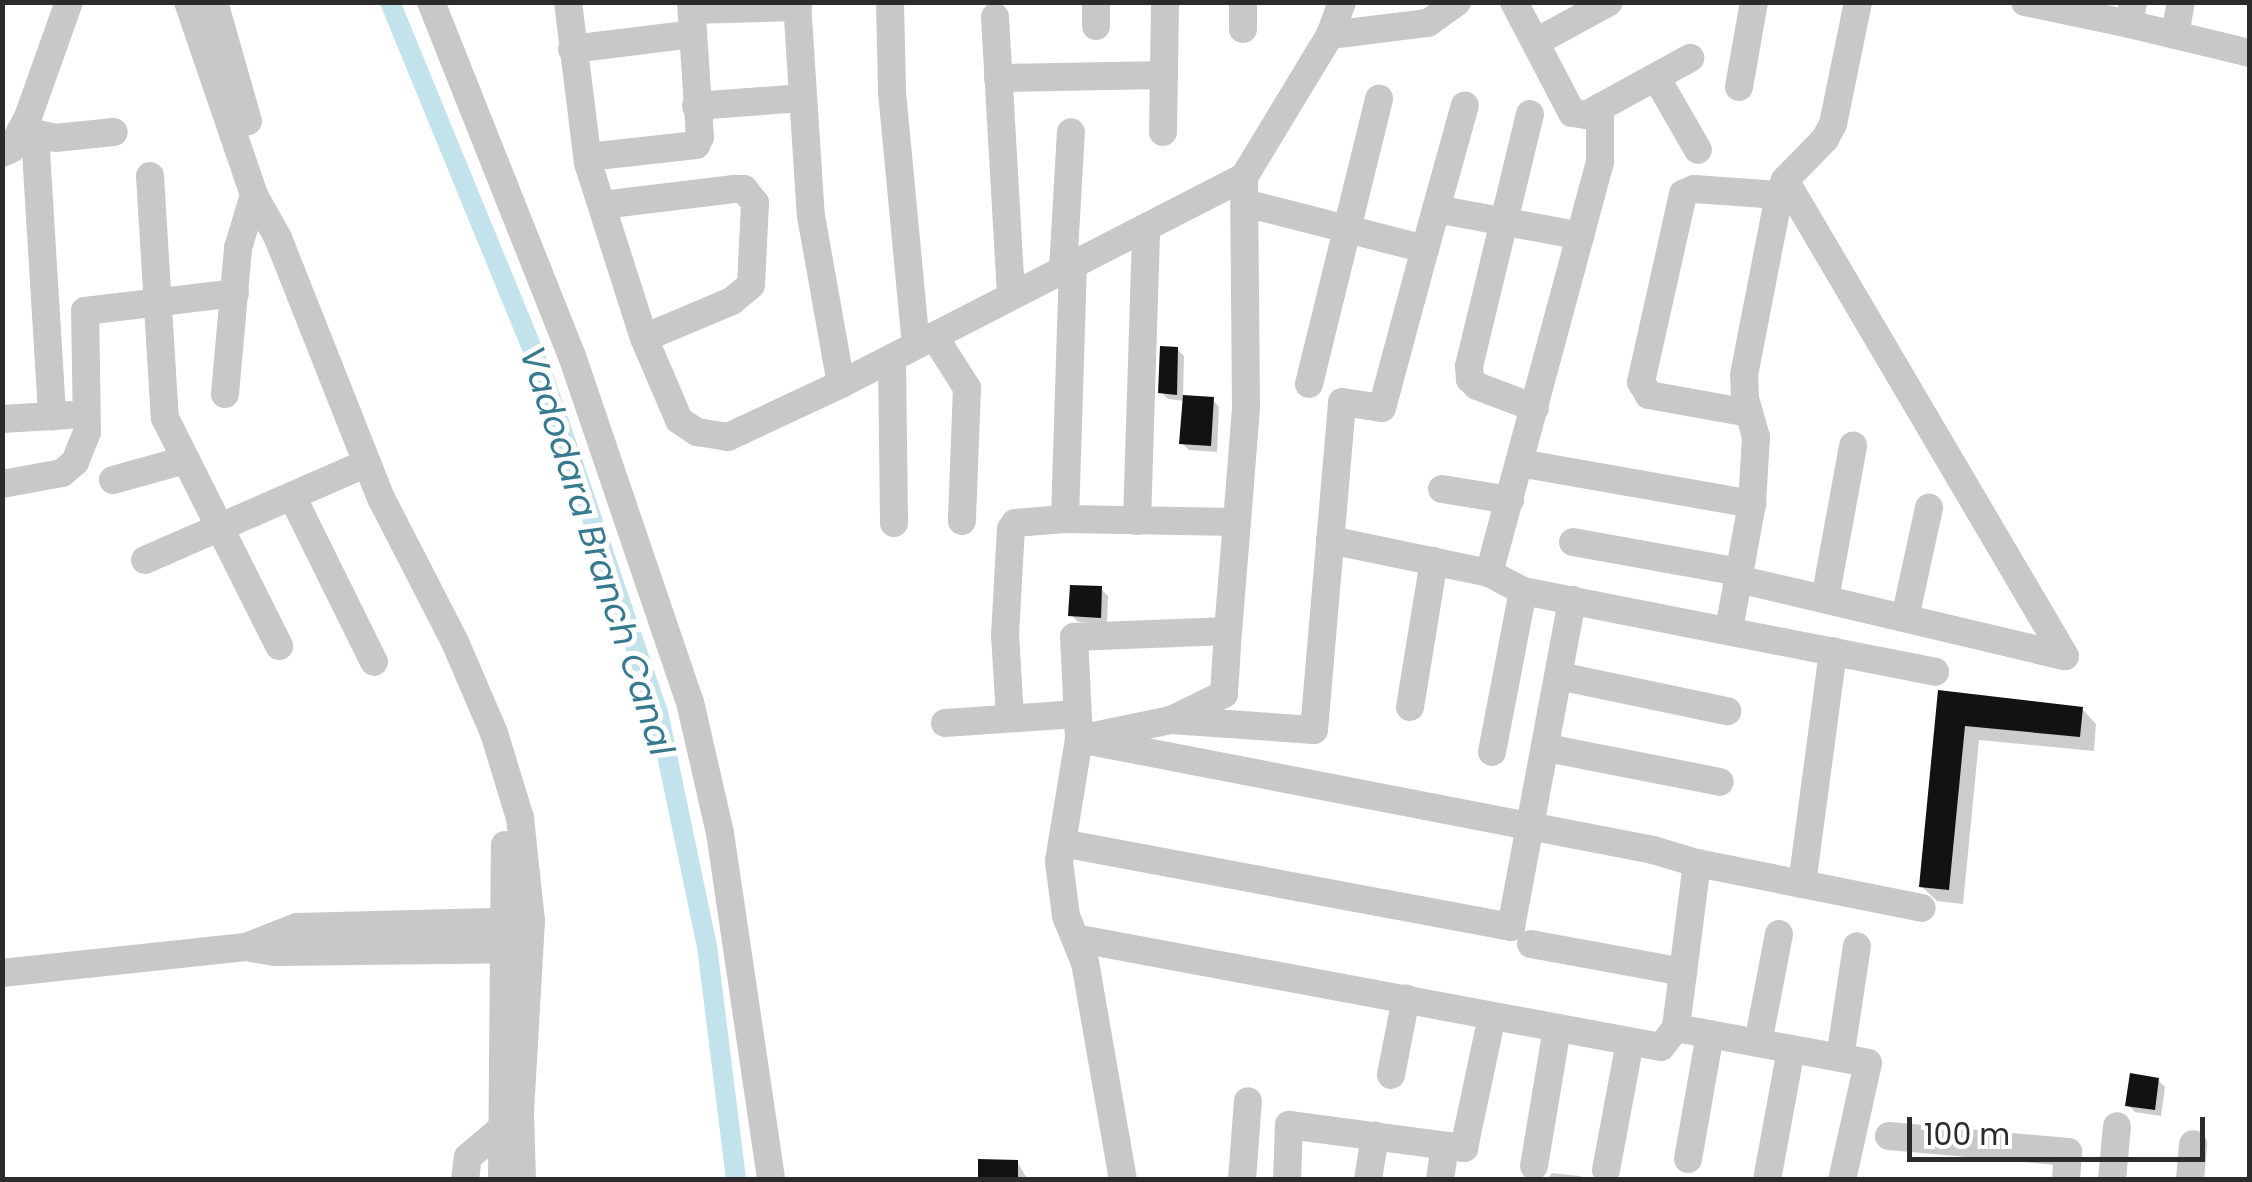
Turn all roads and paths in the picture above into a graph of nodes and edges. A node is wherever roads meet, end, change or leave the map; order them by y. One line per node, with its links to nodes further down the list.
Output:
1 (69, 2): 36 (street)
2 (188, 2): 46 (street)
3 (214, 2): 53 (street)
4 (432, 2): 147 (street)
5 (568, 2): 23 (street)
6 (890, 2): 60 (street)
7 (1165, 2): 26 (street)
8 (1342, 2): 21 (street)
9 (1457, 2): 21 (street)
10 (1514, 2): 22 (street)
11 (1609, 2): 22 (street)
12 (1754, 2): 29 (street)
13 (1858, 2): 44 (street)
14 (2024, 2): 17 (street)
15 (2181, 2): 20 (street)
16 (798, 5): 18 (street); 30 (street)
17 (2131, 13): 20 (street)
18 (692, 16): 23 (street); 33 (street)
19 (994, 17): 28 (street)
20 (2176, 35): 24 (street)
21 (1330, 36): 45 (street)
22 (1536, 42): 34 (street)
23 (572, 49): 42 (street)
24 (2250, 52)
25 (1690, 58): 27 (street)
26 (1164, 75): 28 (street); 39 (street)
27 (1656, 77): 34 (street); 40 (street)
28 (998, 78): 57 (street)
29 (1739, 87)
30 (803, 98): 33 (street); 61 (street)
31 (1379, 98): 51 (street)
32 (1464, 104): 48 (street)
33 (696, 106): 42 (street)
34 (1600, 108): 52 (street)
35 (1530, 114): 49 (street)
36 (28, 132): 37 (street); 41 (street); 67 (street)
37 (114, 132)
38 (1071, 132): 55 (street)
39 (1162, 132)
40 (1698, 150)
41 (2, 153)
42 (588, 157): 47 (street)
43 (150, 176): 58 (street)
44 (1782, 188): 65 (street); 65 (street); 95 (street)
45 (1244, 190): 50 (street); 51 (street); 83 (street)
46 (254, 195): 53 (street); 56 (street)
47 (602, 206): 59 (street); 59 (street)
48 (1436, 208): 49 (street); 54 (street)
49 (1506, 222): 52 (street); 64 (street)
50 (1146, 227): 55 (street); 81 (street)
51 (1347, 229): 54 (street); 62 (street)
52 (1581, 236): 64 (street)
53 (278, 238): 72 (street)
54 (1425, 249): 86 (street)
55 (1068, 267): 57 (street); 80 (street)
56 (234, 293): 58 (street); 63 (street)
57 (1011, 296): 60 (street)
58 (158, 300): 66 (street); 70 (street)
59 (644, 338): 61 (street)
60 (914, 346): 61 (street); 82 (street); 84 (street)
61 (841, 384)
62 (1309, 384)
63 (225, 394)
64 (1536, 408): 71 (street)
65 (1749, 413): 78 (street)
66 (86, 414): 67 (street); 74 (street)
67 (52, 416): 68 (street)
68 (2, 419)
69 (1853, 446): 93 (street)
70 (185, 460): 73 (street); 85 (street)
71 (1520, 462): 77 (street); 78 (street)
72 (367, 463): 76 (street); 118 (street)
73 (114, 480)
74 (2, 484)
75 (1442, 489): 77 (street)
76 (292, 496): 85 (street); 100 (street)
77 (1510, 500): 90 (street)
78 (1752, 504): 91 (street)
79 (1930, 508): 95 (street)
80 (1065, 520): 81 (street); 105 (street)
81 (1137, 520): 83 (street)
82 (962, 521)
83 (1237, 522): 97 (street)
84 (894, 523)
85 (220, 527): 88 (street); 98 (street)
86 (1330, 540): 89 (street); 106 (street)
87 (1573, 542): 91 (street)
88 (145, 560)
89 (1434, 561): 90 (street); 103 (street)
90 (1489, 573): 92 (street)
91 (1739, 575): 93 (street); 96 (street)
92 (1523, 591): 94 (street); 110 (street)
93 (1825, 599): 95 (street)
94 (1572, 600): 96 (street); 102 (street)
95 (1905, 618)
96 (1728, 629): 99 (street)
97 (1228, 631): 106 (street); 108 (street)
98 (279, 646)
99 (1834, 651): 101 (street); 115 (street)
100 (374, 662)
101 (1935, 672)
102 (1559, 676): 104 (street); 109 (street)
103 (1410, 707)
104 (1727, 712)
105 (1010, 718): 107 (street); 108 (street)
106 (1171, 720): 108 (street)
107 (946, 723)
108 (1078, 726): 112 (street); 113 (street)
109 (1546, 748): 111 (street); 112 (street)
110 (1492, 752)
111 (1720, 782)
112 (1532, 828): 113 (street); 114 (street)
113 (1062, 843): 119 (street)
114 (1698, 863): 115 (street); 122 (street)
115 (1802, 884): 116 (street)
116 (1922, 908)
117 (1779, 934): 130 (street)
118 (518, 935): 123 (street); 135 (street)
119 (1074, 938): 124 (street); 148 (street)
120 (1531, 944): 122 (street)
121 (1857, 946): 132 (street)
122 (1683, 972): 126 (street)
123 (2, 973)
124 (1406, 998): 125 (street); 133 (street)
125 (1492, 1016): 127 (street); 140 (street)
126 (1676, 1028): 128 (street); 129 (street)
127 (1557, 1029): 129 (street); 142 (street)
128 (1710, 1034): 130 (street); 141 (street)
129 (1630, 1042): 143 (street)
130 (1758, 1043): 131 (street)
131 (1790, 1049): 132 (street); 153 (street)
132 (1840, 1058): 154 (street)
133 (1391, 1075)
134 (1248, 1101): 149 (street)
135 (511, 1121): 144 (street); 145 (street); 146 (street)
136 (2116, 1126): 156 (street)
137 (1375, 1136): 140 (street); 150 (street); 151 (street)
138 (1890, 1136): 155 (street)
139 (2193, 1144): 157 (street)
140 (1445, 1146): 152 (street)
141 (1688, 1158)
142 (1534, 1166)
143 (1606, 1170)
144 (465, 1180)
145 (502, 1180)
146 (522, 1180)
147 (771, 1180)
148 (1123, 1180)
149 (1242, 1180)
150 (1287, 1180)
151 (1368, 1180)
152 (1440, 1180)
153 (1767, 1180)
154 (1842, 1180)
155 (2066, 1180)
156 (2112, 1180)
157 (2190, 1180)

